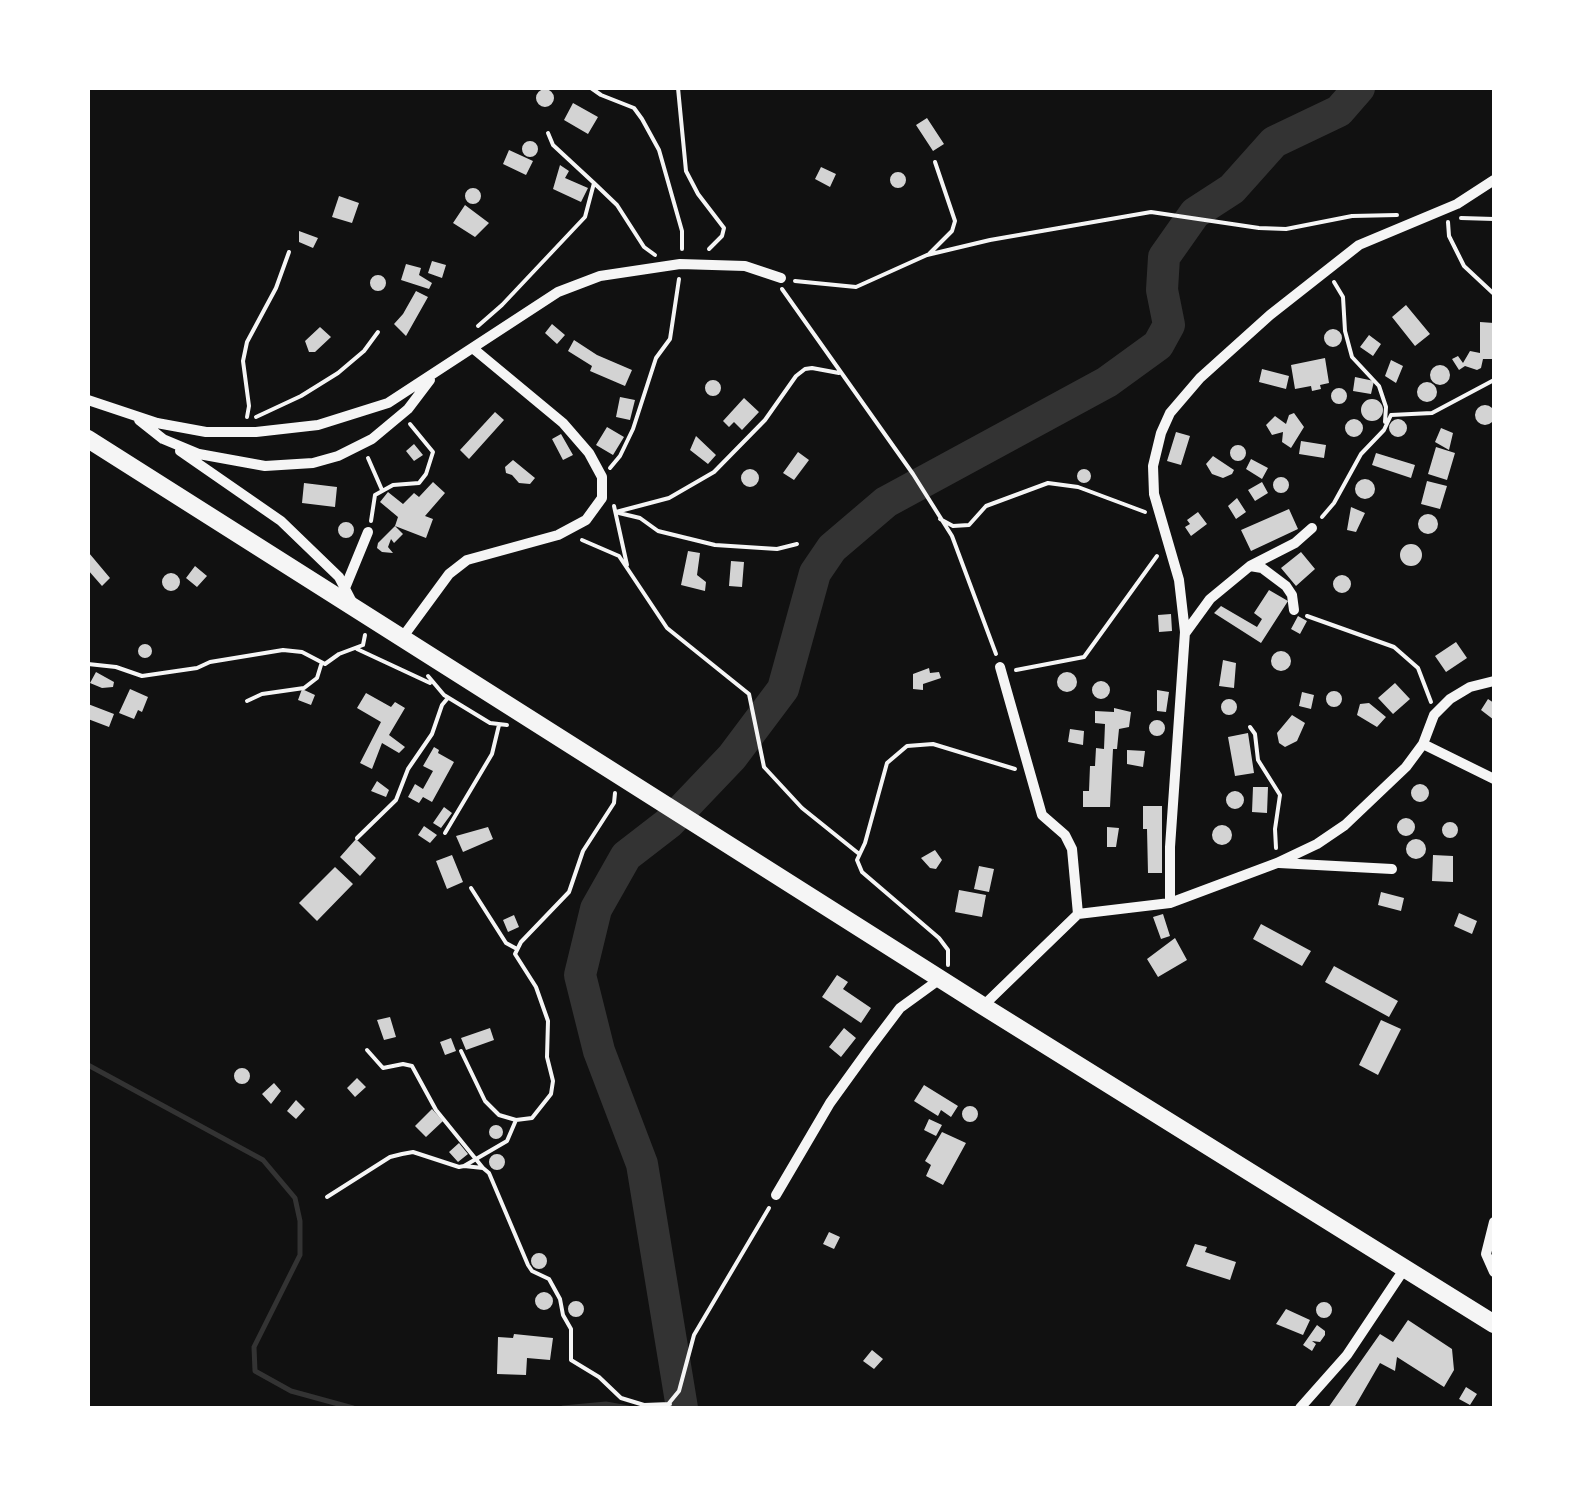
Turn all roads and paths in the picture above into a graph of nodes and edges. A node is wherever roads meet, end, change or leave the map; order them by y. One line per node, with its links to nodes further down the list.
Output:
1 (678, 88): 10 (path)
2 (548, 133): 5 (path)
3 (934, 162): 9 (path)
4 (1494, 180): 6 (street)
5 (594, 183): 10 (path); 15 (path)
6 (1448, 207): 7 (street); 13 (path)
7 (1427, 216): 9 (path); 11 (street)
8 (290, 252): 23 (path)
9 (927, 256): 12 (path)
10 (680, 264): 12 (street); 15 (street)
11 (1325, 272): 22 (path); 29 (street)
12 (775, 276): 16 (path)
13 (1494, 294)
14 (378, 332): 23 (path)
15 (475, 350): 17 (street); 33 (street)
16 (840, 374): 28 (path); 30 (path)
17 (434, 375): 20 (street); 23 (street)
18 (1494, 380): 22 (path)
19 (88, 400): 21 (street)
20 (408, 409): 26 (street); 27 (path)
21 (132, 415): 23 (street); 25 (street)
22 (1386, 426): 31 (path)
23 (246, 432)
24 (88, 439): 39 (highway)
25 (163, 439): 26 (street); 38 (street)
26 (372, 439): 27 (path)
27 (382, 490): 32 (path)
28 (615, 509): 34 (path); 36 (path)
29 (1160, 518): 30 (path); 41 (street)
30 (940, 519): 47 (path)
31 (1312, 528): 37 (street)
32 (368, 532): 38 (street)
33 (558, 534): 36 (path); 42 (street)
34 (797, 544)
35 (1158, 557): 47 (path)
36 (628, 565): 62 (path)
37 (1250, 566): 40 (street); 41 (street)
38 (345, 588): 39 (street)
39 (355, 608): 42 (highway); 43 (path)
40 (1294, 610): 52 (path)
41 (1185, 632): 66 (street)
42 (402, 638): 44 (highway)
43 (357, 648): 46 (path); 49 (path)
44 (426, 653): 49 (path); 69 (highway)
45 (88, 664): 46 (path)
46 (320, 664): 51 (path)
47 (1000, 667): 57 (street)
48 (1494, 681): 52 (street)
49 (433, 684): 50 (path)
50 (450, 698): 53 (path); 61 (path)
51 (246, 701)
52 (1434, 716): 56 (street)
53 (499, 725): 54 (path); 60 (path)
54 (517, 727)
55 (1250, 727): 63 (path)
56 (1423, 744): 58 (street); 63 (street)
57 (1029, 772): 62 (path); 67 (street)
58 (1494, 778)
59 (610, 786): 68 (path)
60 (445, 833)
61 (357, 838)
62 (858, 853): 69 (path)
63 (1277, 863): 64 (street); 66 (street)
64 (1392, 868)
65 (471, 888): 68 (path)
66 (1170, 903): 67 (street)
67 (1078, 914): 70 (street)
68 (517, 949): 73 (path)
69 (941, 978): 70 (highway); 77 (street)
70 (983, 1006): 80 (highway)
71 (367, 1050): 74 (path)
72 (460, 1051): 73 (path)
73 (516, 1120): 74 (path)
74 (474, 1158): 75 (path); 76 (path)
75 (464, 1166): 76 (path); 78 (path)
76 (483, 1168): 83 (path)
77 (776, 1195): 83 (path)
78 (327, 1197)
79 (1494, 1222): 81 (street)
80 (1405, 1268): 82 (highway); 84 (street)
81 (1494, 1272)
82 (1494, 1324)
83 (668, 1406)
84 (1300, 1408)

